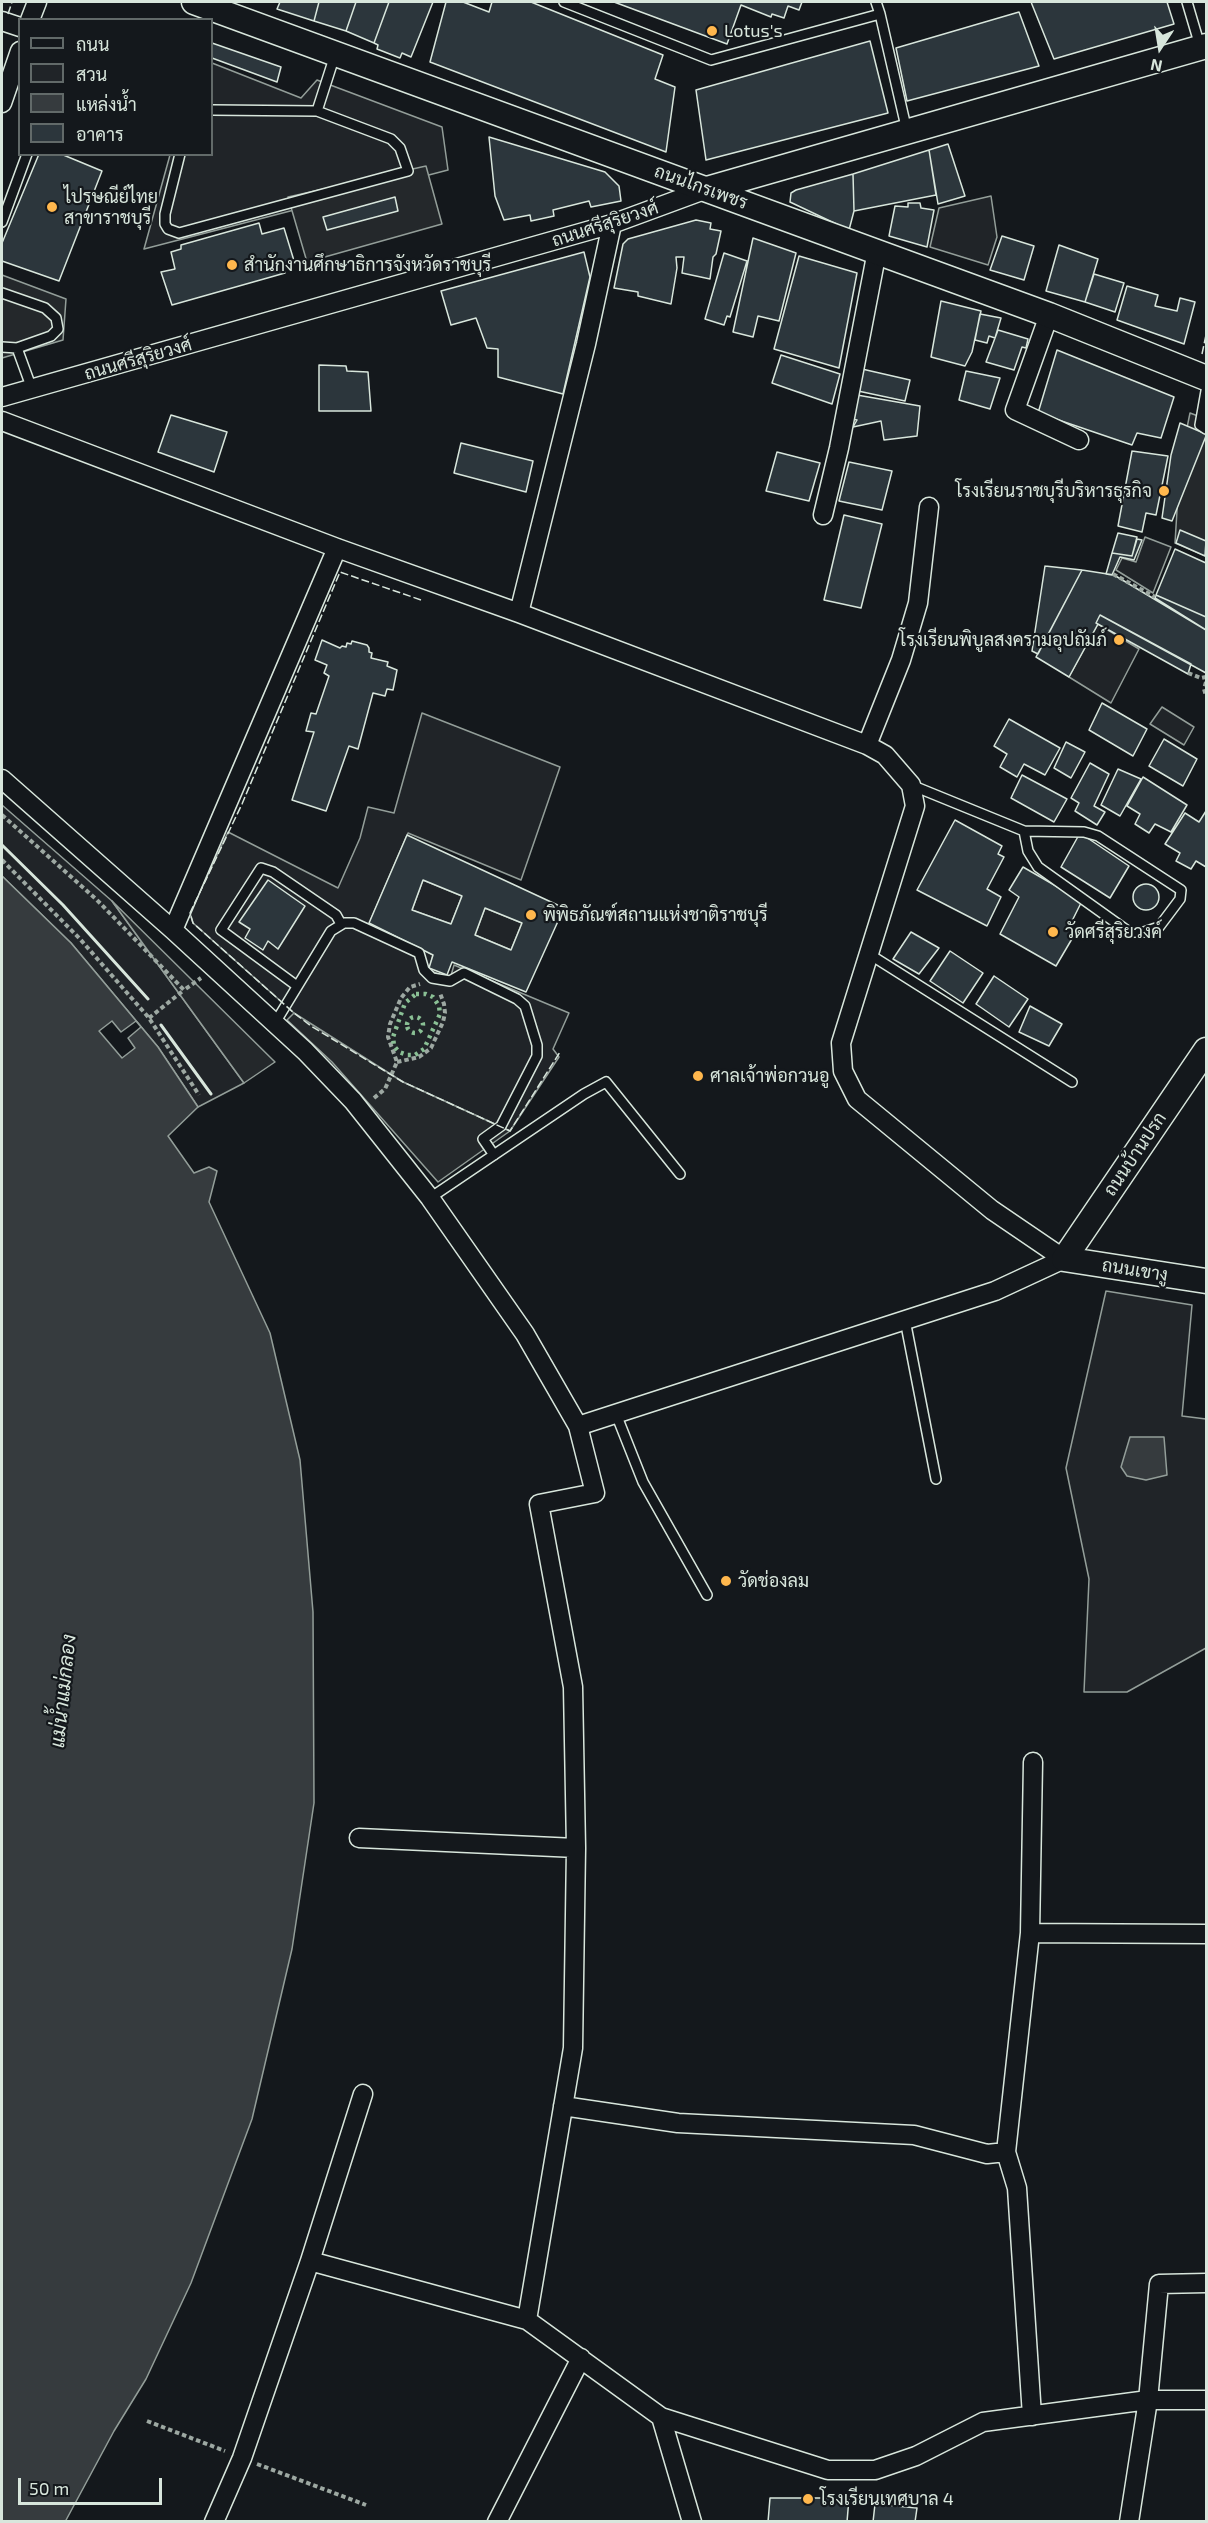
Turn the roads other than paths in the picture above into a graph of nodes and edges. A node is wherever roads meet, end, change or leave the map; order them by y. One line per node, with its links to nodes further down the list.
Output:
1 (37, 2): 7 (street)
2 (194, 2): 11 (main road, ถนนไกรเพชร)
3 (564, 2): 6 (lane)
4 (876, 2): 6 (lane)
5 (1187, 2): 10 (lane)
6 (880, 14): 16 (lane)
7 (31, 18)
8 (2, 21): 9 (street)
9 (18, 26)
10 (1204, 47): 16 (main road, ถนนศรีสุริยวงศ์)
11 (336, 53): 15 (lane); 19 (main road, ถนนไกรเพชร)
12 (18, 57): 13 (street)
13 (2, 103)
14 (213, 110): 15 (lane)
15 (317, 111): 18 (lane)
16 (907, 131): 19 (main road, ถนนศรีสุริยวงศ์)
17 (26, 156): 20 (lane)
18 (180, 156)
19 (707, 189): 21 (street, ถนนศรีสุริยวงศ์); 22 (main road, ถนนไกรเพชร)
20 (2, 222)
21 (612, 224): 28 (street, ถนนศรีสุริยวงศ์); 37 (street)
22 (877, 251): 24 (main road, ถนนไกรเพชร); 35 (street)
23 (2, 293): 26 (lane)
24 (1049, 315): 27 (main road, ถนนไกรเพชร); 33 (street)
25 (2, 347): 26 (lane)
26 (17, 348): 28 (lane)
27 (1206, 378)
28 (32, 389): 30 (street, ถนนศรีสุริยวงศ์)
29 (1206, 390): 32 (lane)
30 (2, 397)
31 (2, 421): 36 (street)
32 (1206, 429)
33 (1079, 440)
34 (929, 507): 38 (street)
35 (823, 515)
36 (337, 548): 37 (street); 43 (street)
37 (519, 613): 38 (street)
38 (867, 745): 40 (street)
39 (2, 779): 43 (street)
40 (911, 785): 41 (lane); 44 (street)
41 (1024, 831): 41 (lane)
42 (341, 924): 45 (lane); 45 (lane); 49 (lane)
43 (174, 930): 46 (street)
44 (869, 954): 48 (lane); 52 (street)
45 (297, 986): 46 (lane)
46 (275, 1023): 51 (street)
47 (1206, 1050): 52 (main road, ถนนบ้านปรก)
48 (1072, 1082)
49 (494, 1155): 50 (lane); 51 (lane)
50 (680, 1174)
51 (430, 1198): 56 (street)
52 (1064, 1259): 53 (main road, ถนนเขางู); 54 (street)
53 (1206, 1281)
54 (905, 1320): 55 (street); 57 (lane)
55 (616, 1414): 56 (street); 58 (lane)
56 (578, 1426): 61 (street)
57 (936, 1479)
58 (707, 1595)
59 (1033, 1761): 62 (street)
60 (359, 1838): 61 (street)
61 (576, 1848): 65 (street)
62 (1030, 1933): 63 (street); 66 (street)
63 (1206, 1934)
64 (363, 2094): 67 (street)
65 (563, 2106): 66 (street); 69 (street)
66 (1006, 2152): 73 (street)
67 (310, 2261): 69 (street); 75 (street)
68 (1206, 2283): 71 (street)
69 (526, 2320): 70 (street)
70 (581, 2358): 74 (street); 76 (street)
71 (1148, 2400): 72 (street); 73 (street); 78 (street)
72 (1206, 2400)
73 (1032, 2416): 74 (street)
74 (661, 2417): 77 (street)
75 (214, 2522)
76 (497, 2522)
77 (692, 2522)
78 (1129, 2522)

